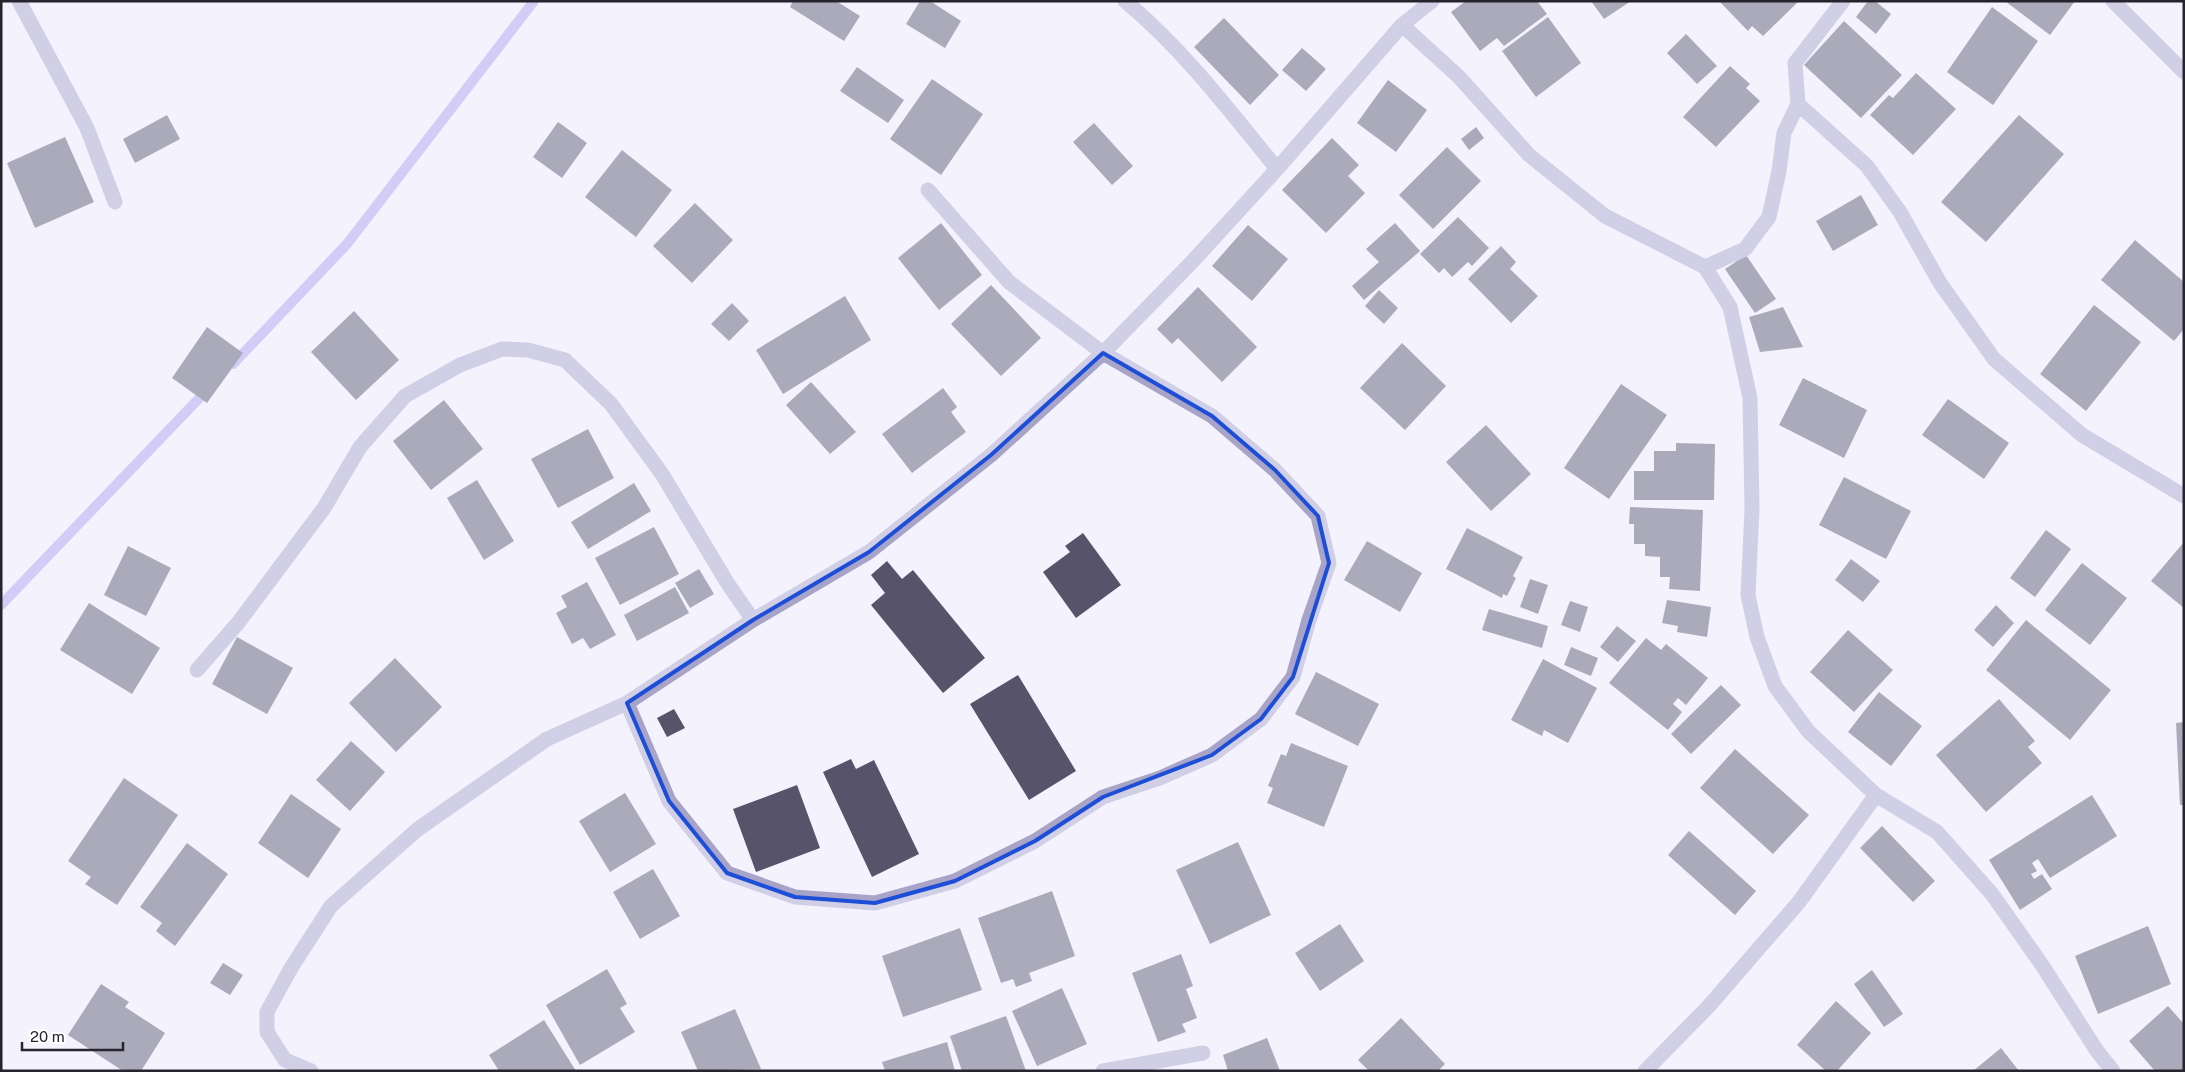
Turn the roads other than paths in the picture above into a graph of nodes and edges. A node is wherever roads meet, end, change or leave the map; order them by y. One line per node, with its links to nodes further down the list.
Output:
1 (19, 1): 11 (street)
2 (1125, 1): 9 (street)
3 (1432, 1): 6 (street)
4 (1843, 1): 8 (street)
5 (2113, 1): 7 (street)
6 (1402, 25): 9 (street); 12 (street)
7 (2184, 72)
8 (1798, 104): 12 (street); 14 (street)
9 (1277, 169): 13 (street)
10 (928, 190): 13 (street)
11 (115, 202)
12 (1705, 267): 18 (street)
13 (1103, 353): 15 (street); 17 (street)
14 (2184, 496)
15 (753, 620): 16 (street); 17 (street)
16 (197, 670)
17 (627, 703): 20 (street)
18 (1876, 795): 22 (street); 23 (street)
19 (1203, 1053): 21 (street)
20 (311, 1071)
21 (1104, 1071)
22 (1645, 1071)
23 (2113, 1071)

